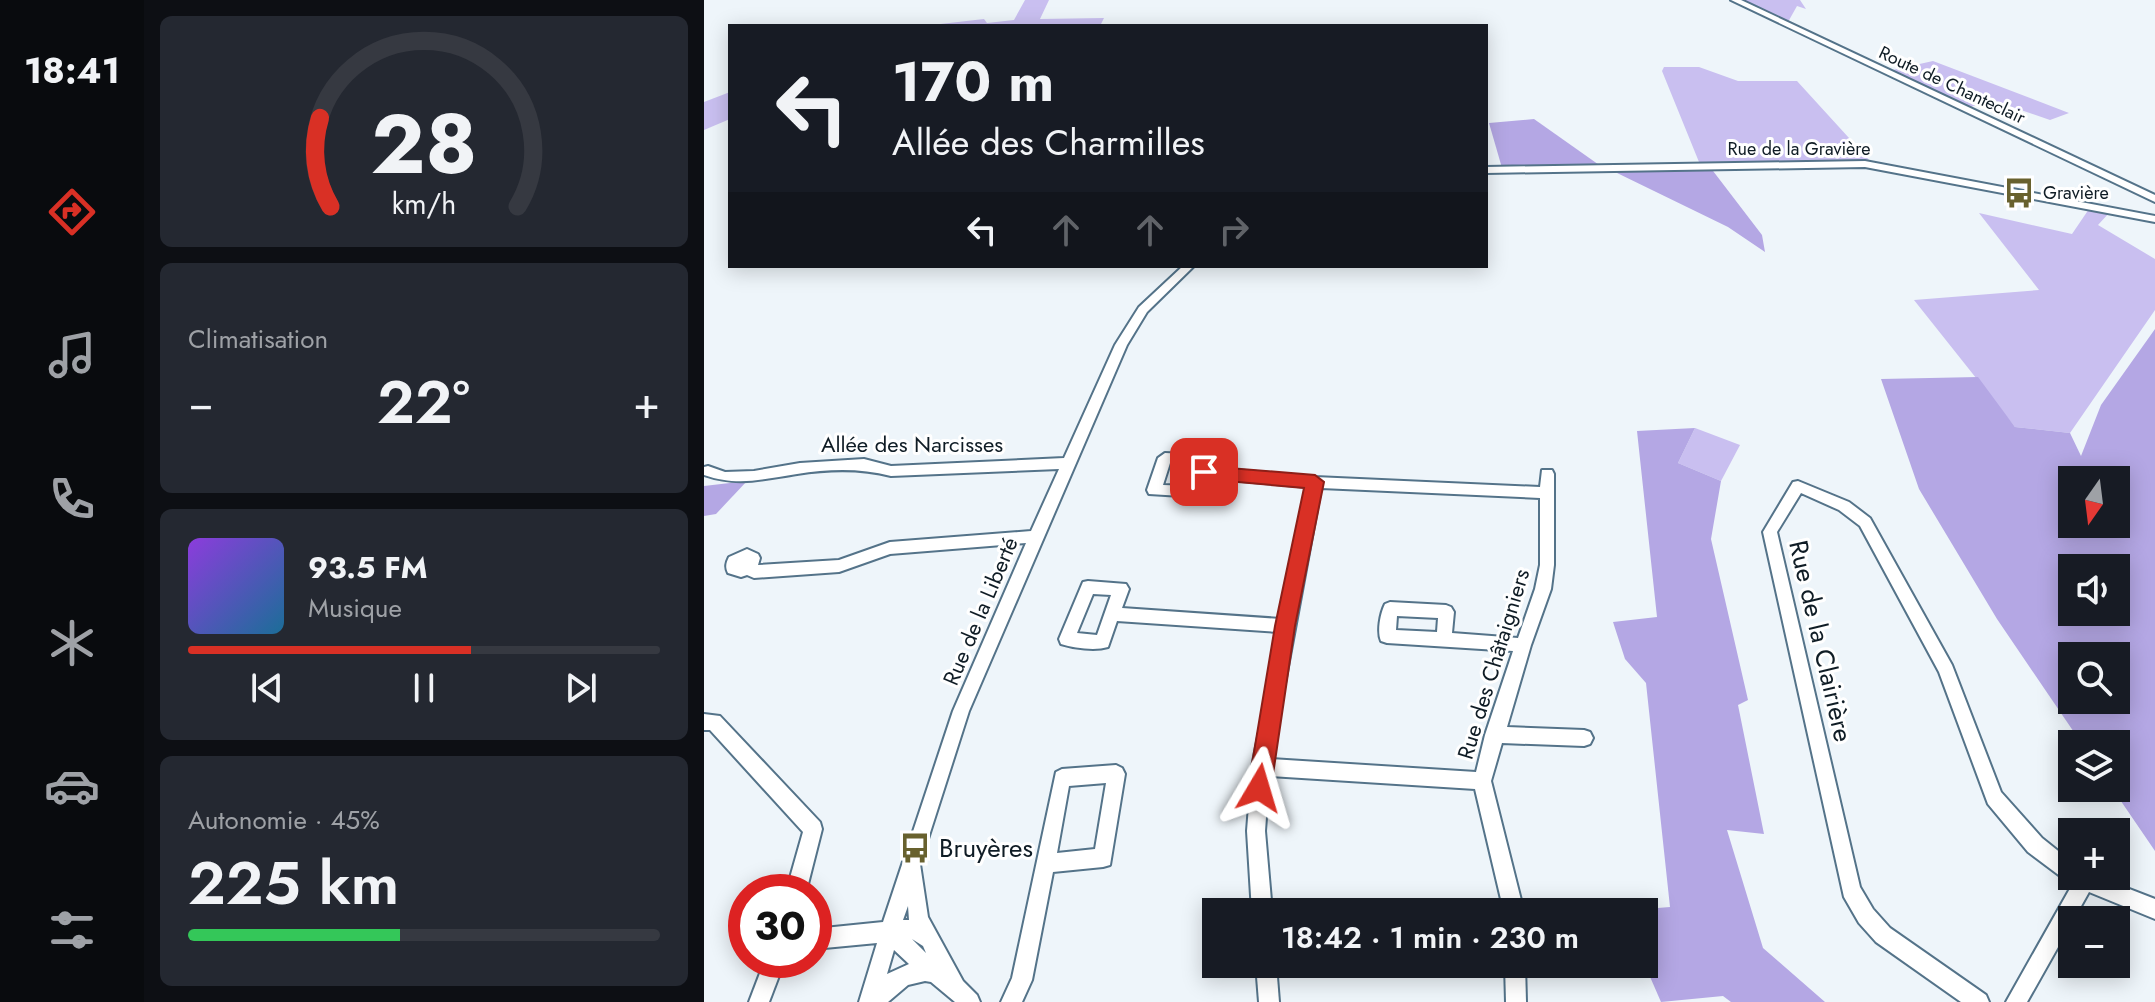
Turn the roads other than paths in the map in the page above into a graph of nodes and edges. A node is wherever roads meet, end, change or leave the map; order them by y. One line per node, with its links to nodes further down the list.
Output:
1 (1735, 0): 3 (street, Route de Chanteclair)
2 (1488, 170): 4 (street, Rue de la Gravière)
3 (2155, 199)
4 (2155, 219)
5 (1187, 268): 6 (street, Rue de la Liberté)
6 (1070, 463): 7 (street, Allée des Narcisses); 12 (street, Rue de la Liberté)
7 (708, 471)
8 (1204, 472): 10 (street)
9 (1547, 474): 11 (street, Rue des Châtaigniers)
10 (1315, 482): 11 (street); 15 (street)
11 (1547, 493): 17 (street, Rue des Châtaigniers)
12 (1036, 536): 13 (street); 23 (street, Rue de la Liberté)
13 (748, 567)
14 (1112, 614): 15 (street)
15 (1285, 626): 21 (street)
16 (1444, 640): 17 (street)
17 (1523, 645): 19 (street, Rue des Châtaigniers)
18 (704, 722): 26 (street)
19 (1494, 735): 20 (street); 22 (street, Rue des Châtaigniers)
20 (1584, 738)
21 (1261, 767): 22 (street); 29 (street)
22 (1482, 781): 30 (street, Rue des Châtaigniers)
23 (915, 848): 32 (street, Rue de la Liberté); 34 (street)
24 (1046, 863): 24 (street); 43 (street)
25 (2058, 863): 46 (street, Rue de la Clairière)
26 (801, 874)
27 (2071, 890): 47 (street)
28 (2107, 890): 31 (street, Rue de la Clairière)
29 (1261, 898)
30 (1511, 898)
31 (2155, 909)
32 (890, 930): 33 (street); 34 (street); 35 (street); 41 (street, Rue de la Liberté)
33 (832, 937)
34 (930, 939): 39 (street)
35 (934, 972): 39 (street); 41 (street)
36 (768, 978): 40 (street)
37 (1267, 978): 44 (street)
38 (1515, 978): 45 (street)
39 (954, 985): 42 (street)
40 (759, 1002)
41 (872, 1002)
42 (970, 1002)
43 (1011, 1002)
44 (1269, 1002)
45 (1516, 1002)
46 (1979, 1002)
47 (2016, 1002)

